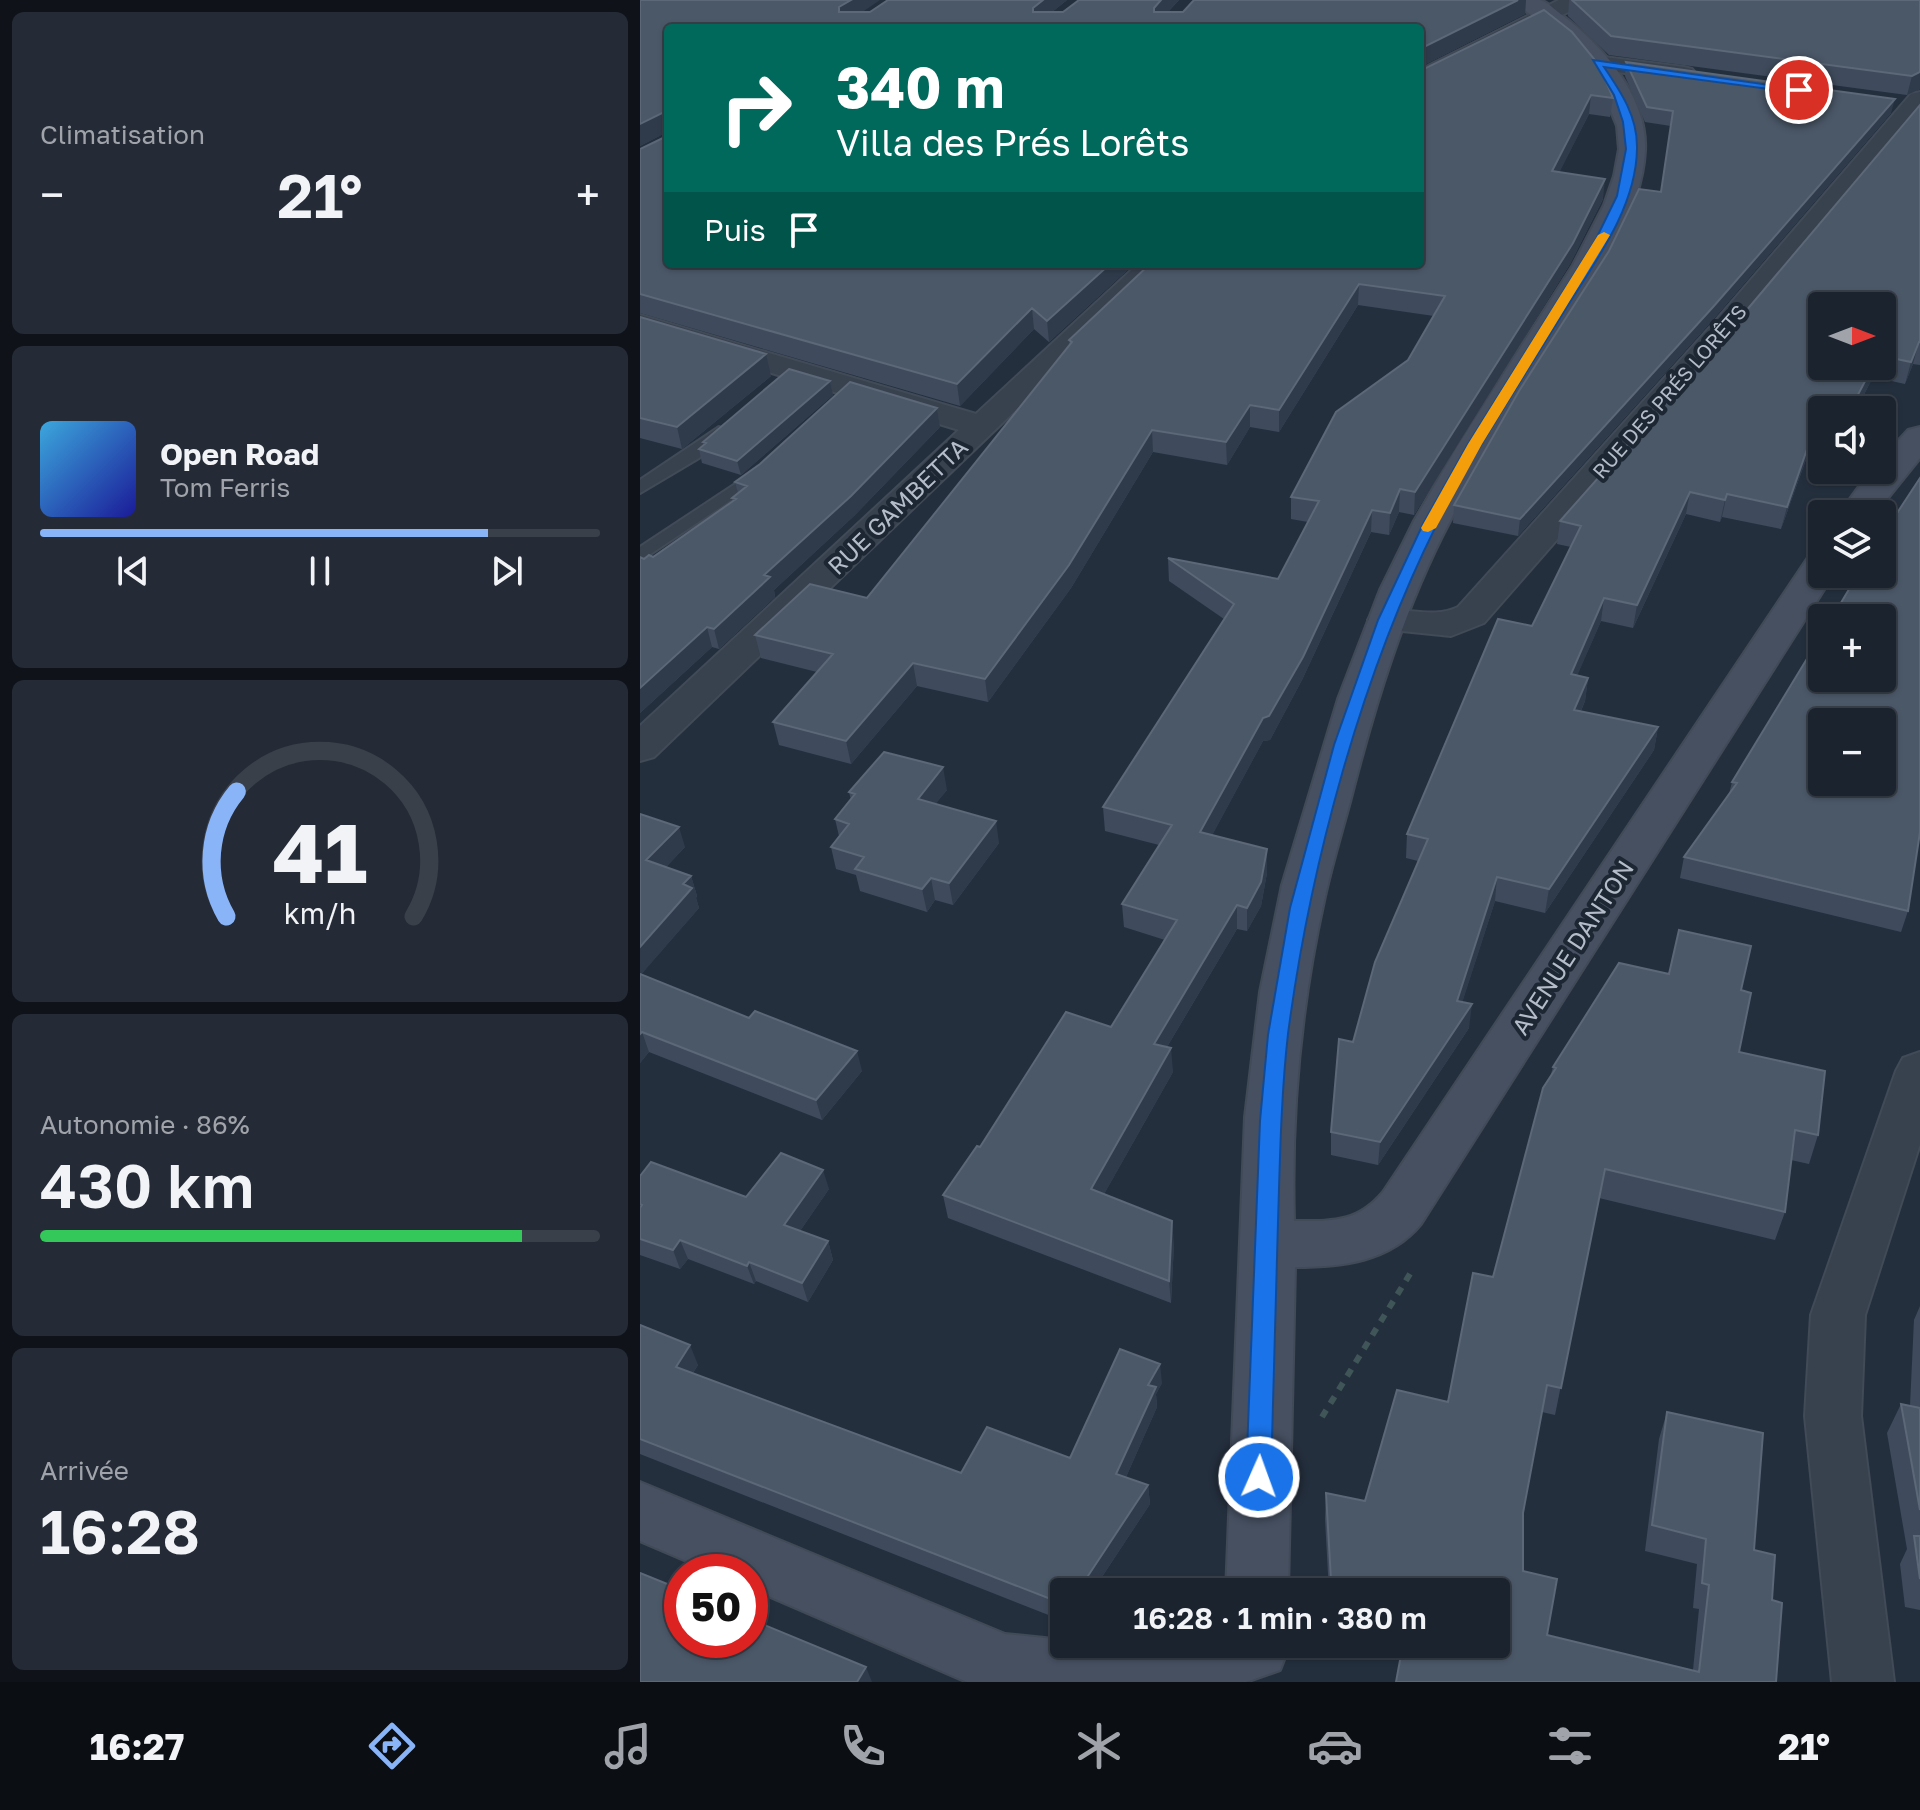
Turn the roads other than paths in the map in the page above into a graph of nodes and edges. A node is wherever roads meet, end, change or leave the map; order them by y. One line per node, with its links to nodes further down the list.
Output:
1 (1524, 0): 3 (main road)
2 (1578, 0): 3 (street)
3 (1546, 13): 4 (main road); 6 (street)
4 (1596, 63): 5 (street); 18 (main road)
5 (1703, 77)
6 (1424, 78)
7 (1907, 102): 18 (street, RUE DES PRÉS LORÊTS)
8 (1149, 268): 11 (street, RUE GAMBETTA)
9 (640, 324): 11 (street)
10 (738, 417): 14 (lane)
11 (981, 426): 19 (street, RUE GAMBETTA)
12 (1920, 437): 15 (main road)
13 (777, 458): 16 (lane)
14 (640, 488)
15 (1867, 500)
16 (640, 555)
17 (1808, 585): 21 (main road, AVENUE DANTON)
18 (1386, 620): 21 (main road)
19 (640, 748)
20 (1920, 1071): 26 (street)
21 (1268, 1243): 23 (main road)
22 (640, 1511): 25 (main road)
23 (1259, 1578)
24 (1215, 1658): 25 (main road)
25 (1175, 1674)
26 (1863, 1682)

